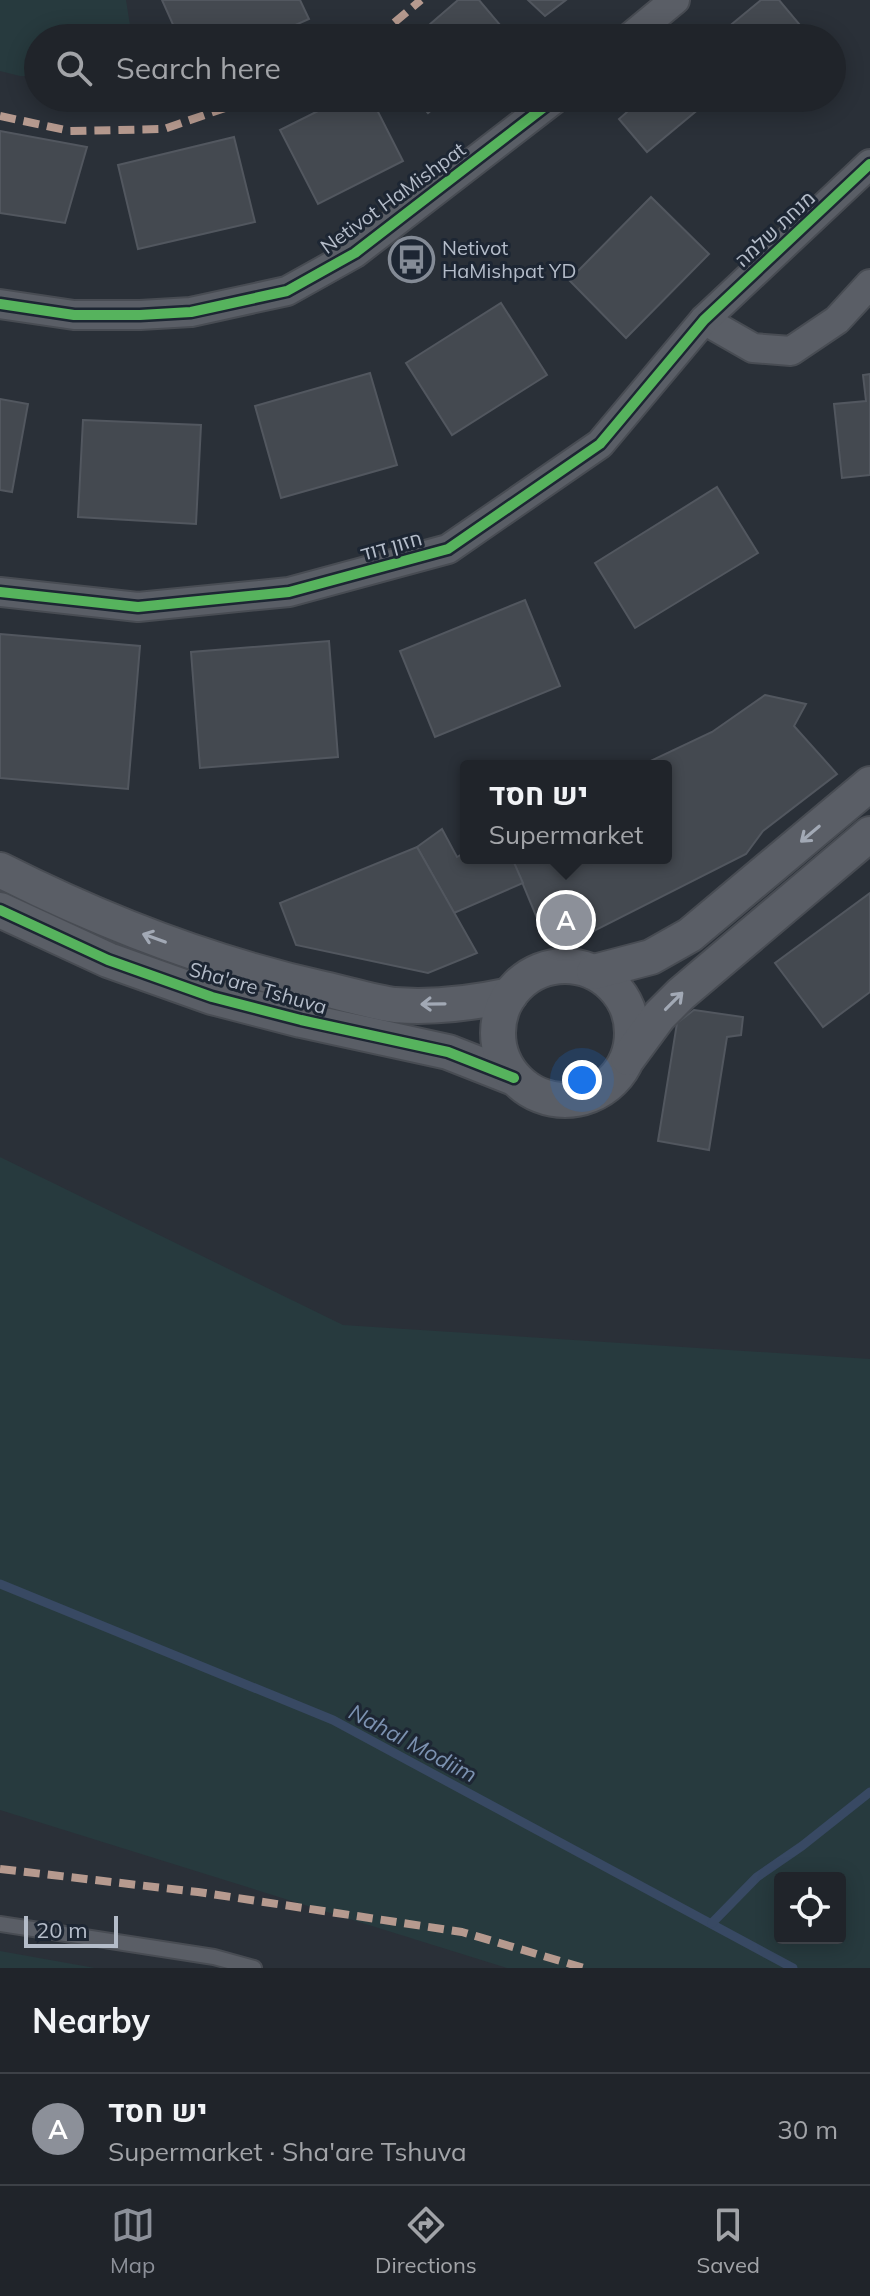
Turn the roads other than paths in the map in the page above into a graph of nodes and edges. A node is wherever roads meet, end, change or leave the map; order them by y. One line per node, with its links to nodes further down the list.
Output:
1 (675, 0): 2 (street)
2 (646, 24)
3 (538, 112): 6 (street, Netivot HaMishpat)
4 (870, 164): 7 (street, מנחת שלמה)
5 (870, 284): 7 (street)
6 (0, 304)
7 (704, 320): 8 (street, חזון דוד)
8 (0, 592)
9 (870, 784): 13 (street, one-way to 13)
10 (870, 834): 15 (street, one-way to 10)
11 (0, 870): 14 (street, Sha'are Tshuva, one-way to 11)
12 (0, 910): 16 (street, Sha'are Tshuva)
13 (594, 972): 14 (street); 15 (street)
14 (510, 995): 16 (street)
15 (626, 1062): 16 (street)
16 (514, 1078)
17 (0, 1924): 18 (lane)
18 (254, 1968)

